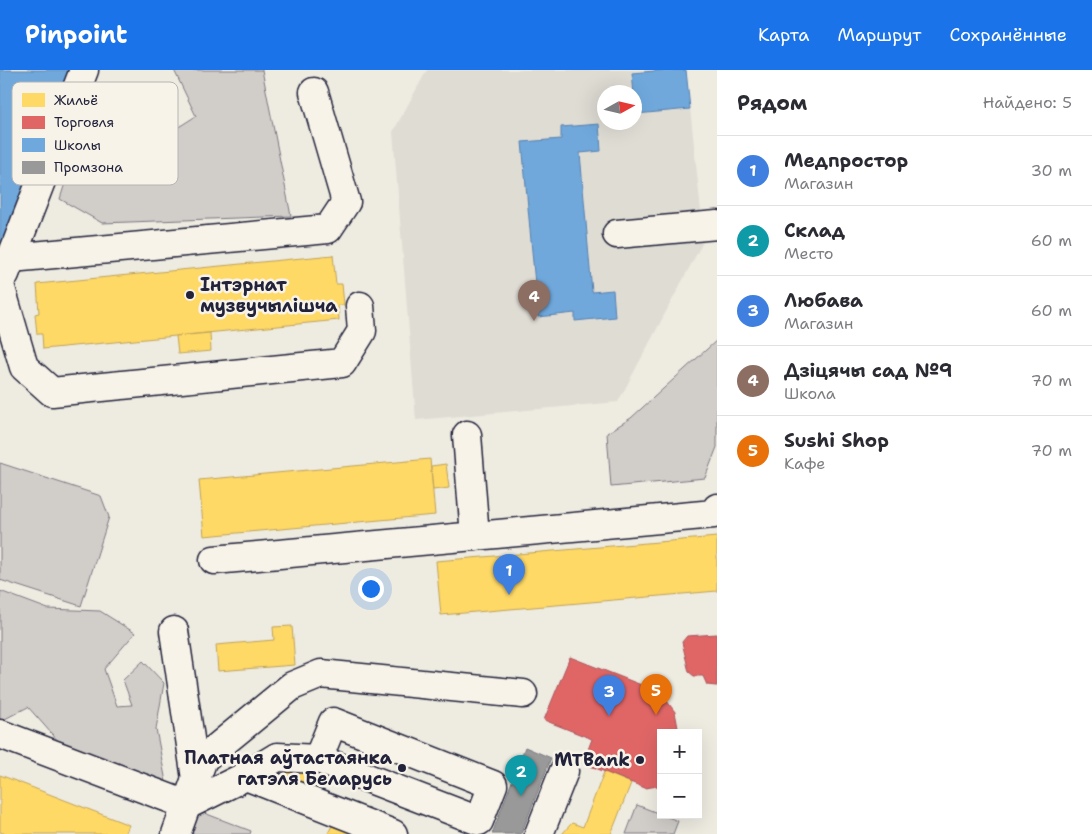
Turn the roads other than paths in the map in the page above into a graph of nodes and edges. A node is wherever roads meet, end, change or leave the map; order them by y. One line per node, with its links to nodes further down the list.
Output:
1 (84, 70): 2 (lane)
2 (79, 82)
3 (314, 92): 7 (lane)
4 (39, 185): 7 (lane)
5 (717, 224): 6 (lane)
6 (617, 234)
7 (11, 258): 8 (lane)
8 (0, 285): 9 (lane)
9 (360, 306)
10 (467, 435): 12 (lane)
11 (717, 508): 12 (lane)
12 (475, 536): 13 (lane)
13 (214, 560)
14 (174, 631): 20 (lane)
15 (523, 694): 20 (lane)
16 (0, 734): 21 (lane)
17 (318, 759): 17 (lane); 19 (lane)
18 (564, 771): 24 (lane)
19 (246, 776): 21 (lane); 23 (lane)
20 (196, 779): 21 (lane)
21 (187, 805): 22 (lane)
22 (176, 834)
23 (393, 834)
24 (539, 834)

